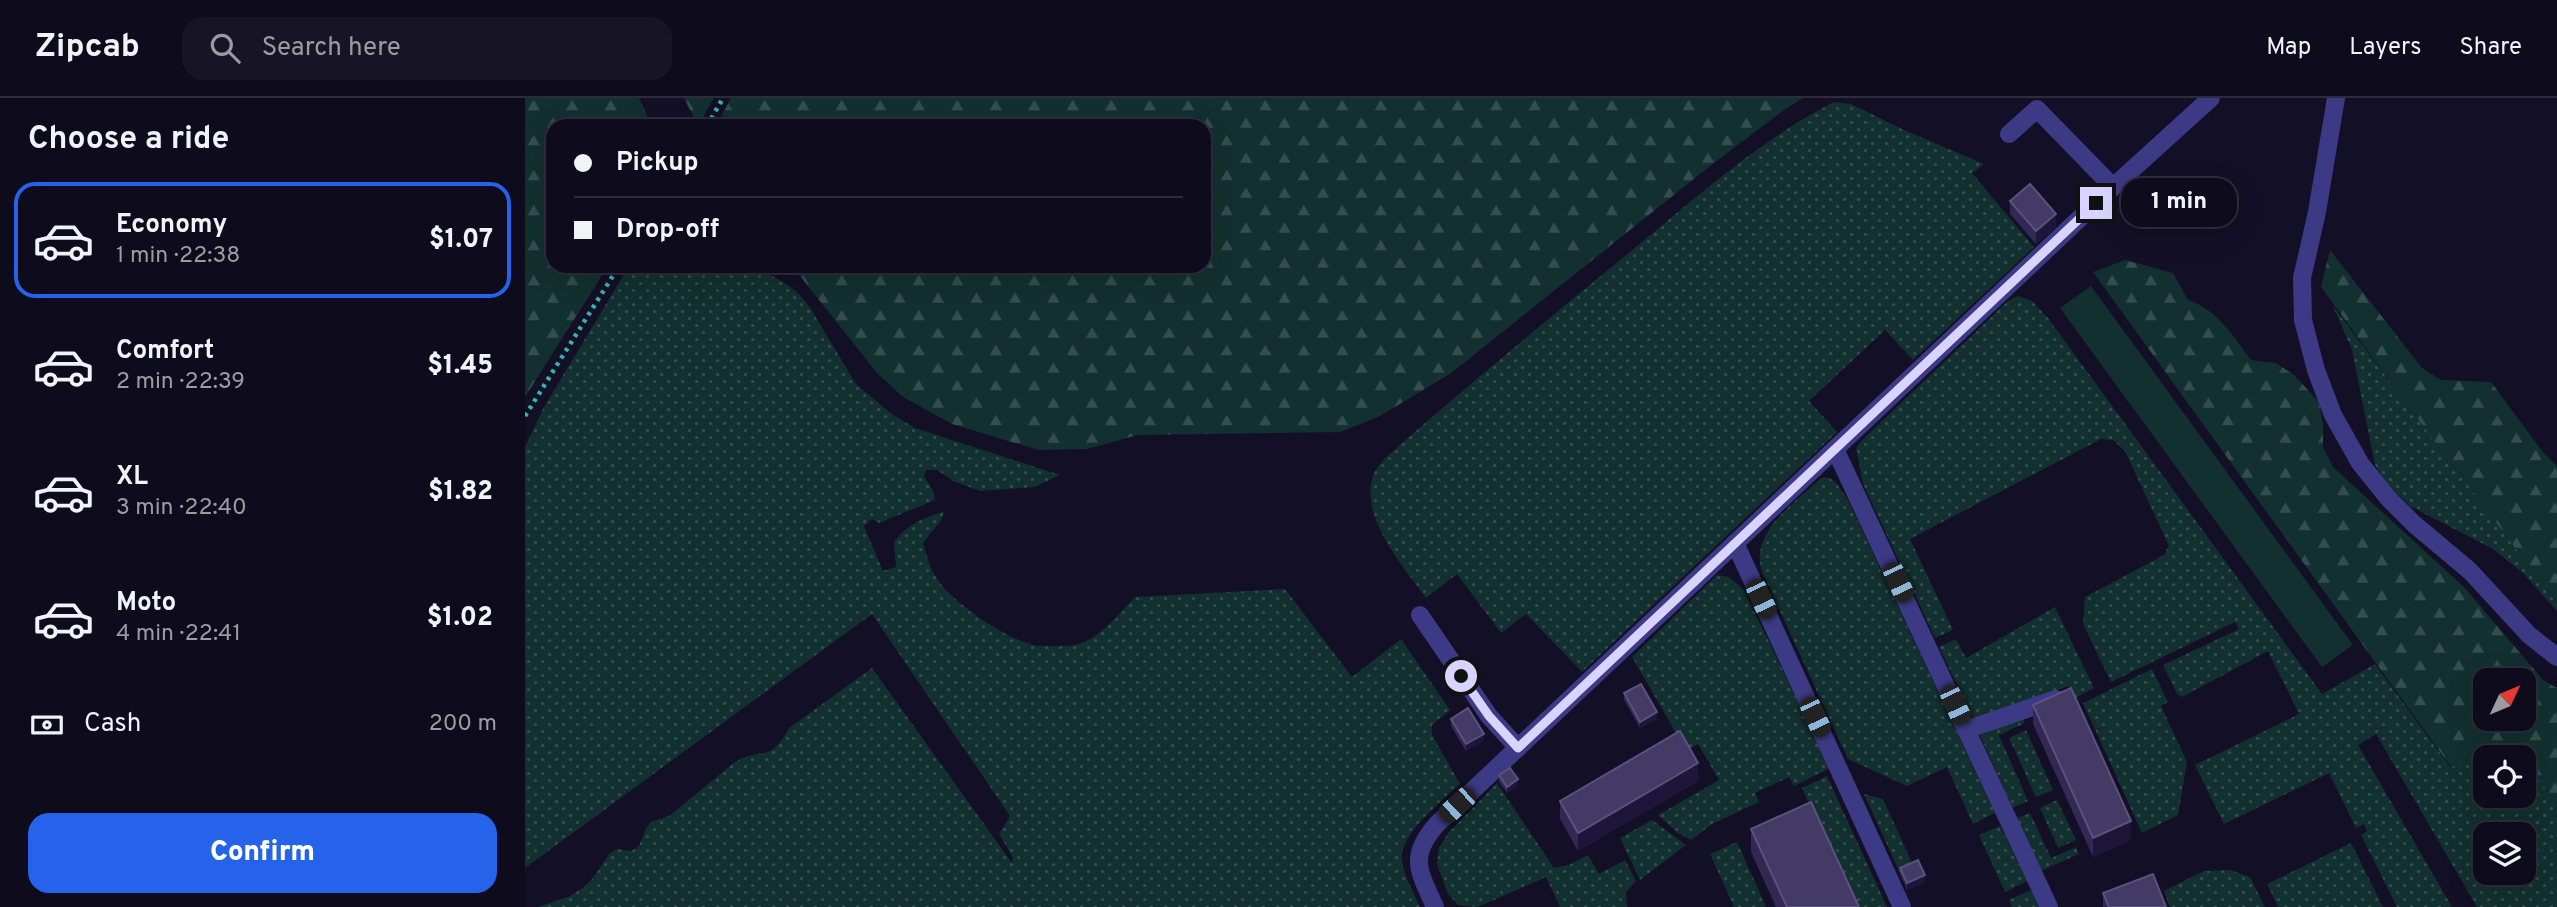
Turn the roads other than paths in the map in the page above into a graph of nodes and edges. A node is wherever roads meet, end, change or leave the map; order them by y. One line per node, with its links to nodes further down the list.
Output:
1 (2211, 98): 4 (street)
2 (2336, 98): 8 (street)
3 (2008, 134): 4 (street)
4 (2113, 187): 5 (street)
5 (1835, 449): 6 (street); 10 (street)
6 (1735, 543): 11 (street); 13 (street)
7 (1420, 615): 11 (street)
8 (2557, 657)
9 (2063, 696): 10 (street)
10 (1966, 730): 14 (street)
11 (1518, 748): 12 (street)
12 (1435, 907)
13 (1902, 907)
14 (2049, 907)

